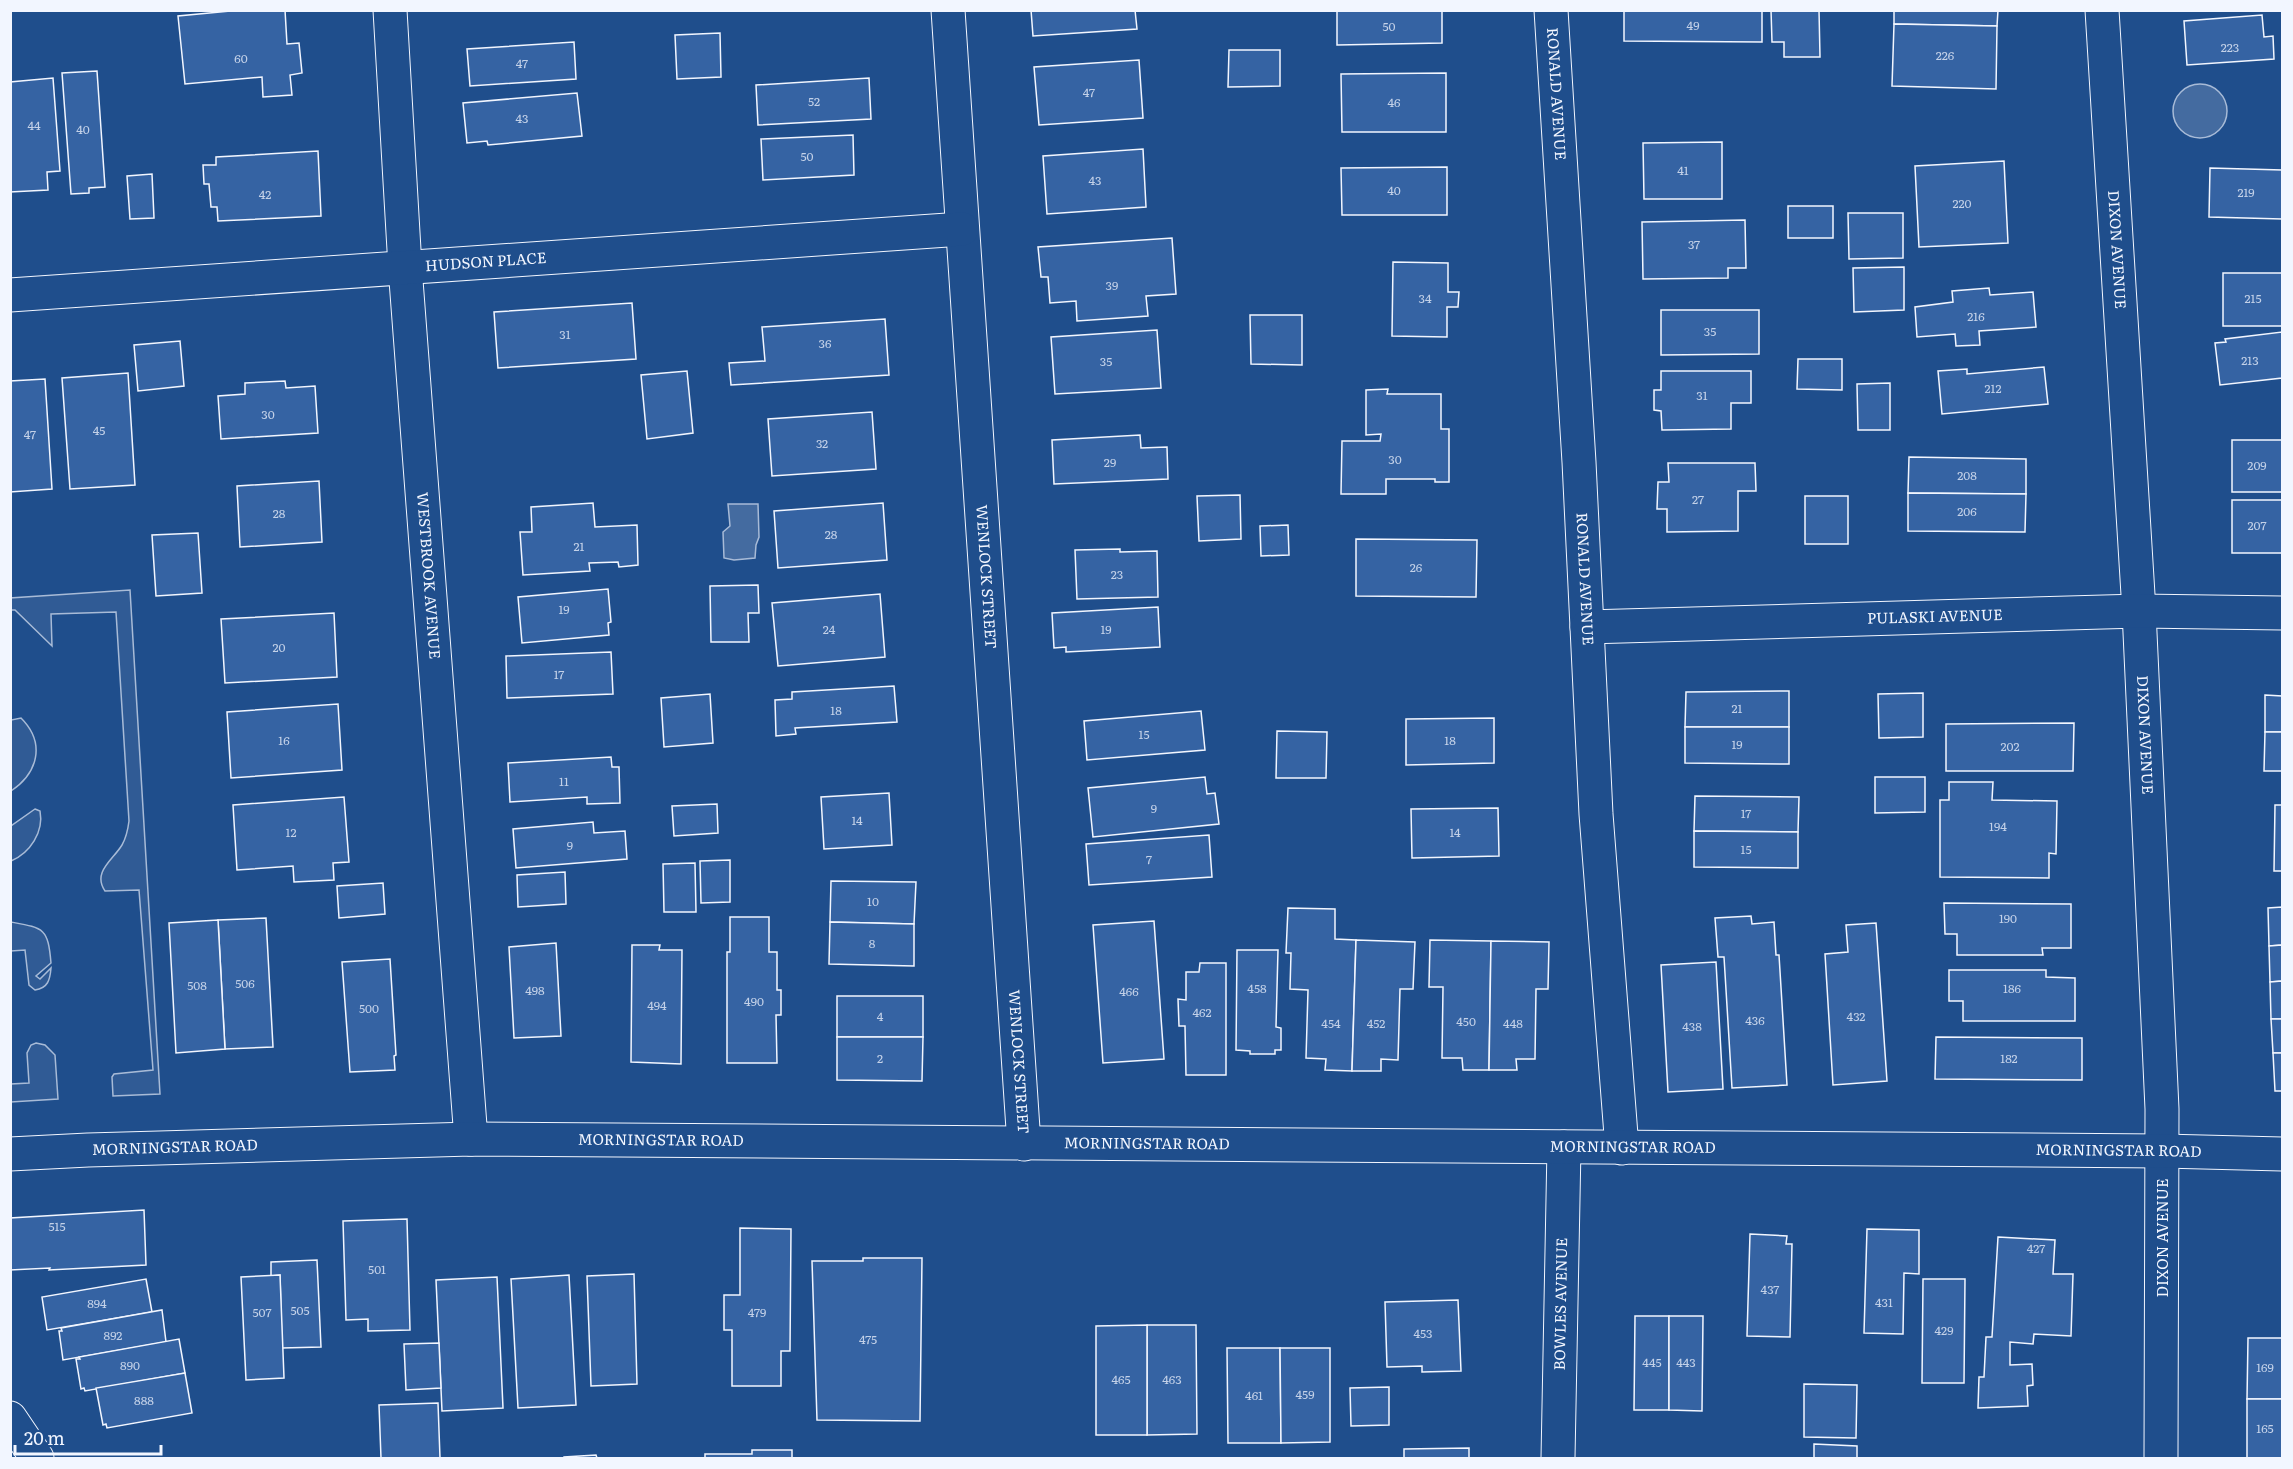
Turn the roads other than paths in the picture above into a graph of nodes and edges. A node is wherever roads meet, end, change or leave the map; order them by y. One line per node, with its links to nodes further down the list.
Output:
1 (390, 10): 6 (street, WESTBROOK AVENUE)
2 (948, 10): 5 (street, WENLOCK STREET)
3 (1551, 10): 10 (street, RONALD AVENUE)
4 (2102, 10): 8 (street, DIXON AVENUE)
5 (962, 229): 6 (street, HUDSON PLACE); 12 (street, WENLOCK STREET)
6 (405, 267): 7 (street, HUDSON PLACE); 11 (street, WESTBROOK AVENUE)
7 (10, 295)
8 (2139, 611): 9 (street, PULASKI AVENUE); 10 (street, PULASKI AVENUE); 15 (street, DIXON AVENUE)
9 (2283, 613)
10 (1587, 627): 14 (street, RONALD AVENUE)
11 (471, 1139): 12 (street, MORNINGSTAR ROAD); 16 (street, MORNINGSTAR ROAD)
12 (1024, 1144): 13 (street, MORNINGSTAR ROAD)
13 (1564, 1147): 14 (street, MORNINGSTAR ROAD); 20 (street, BOWLES AVENUE)
14 (1622, 1148): 15 (street, MORNINGSTAR ROAD)
15 (2163, 1151): 17 (street, MORNINGSTAR ROAD); 21 (street, DIXON AVENUE)
16 (10, 1154)
17 (2283, 1154)
18 (10, 1418): 19 (street)
19 (38, 1458)
20 (1558, 1458)
21 (2161, 1458)

